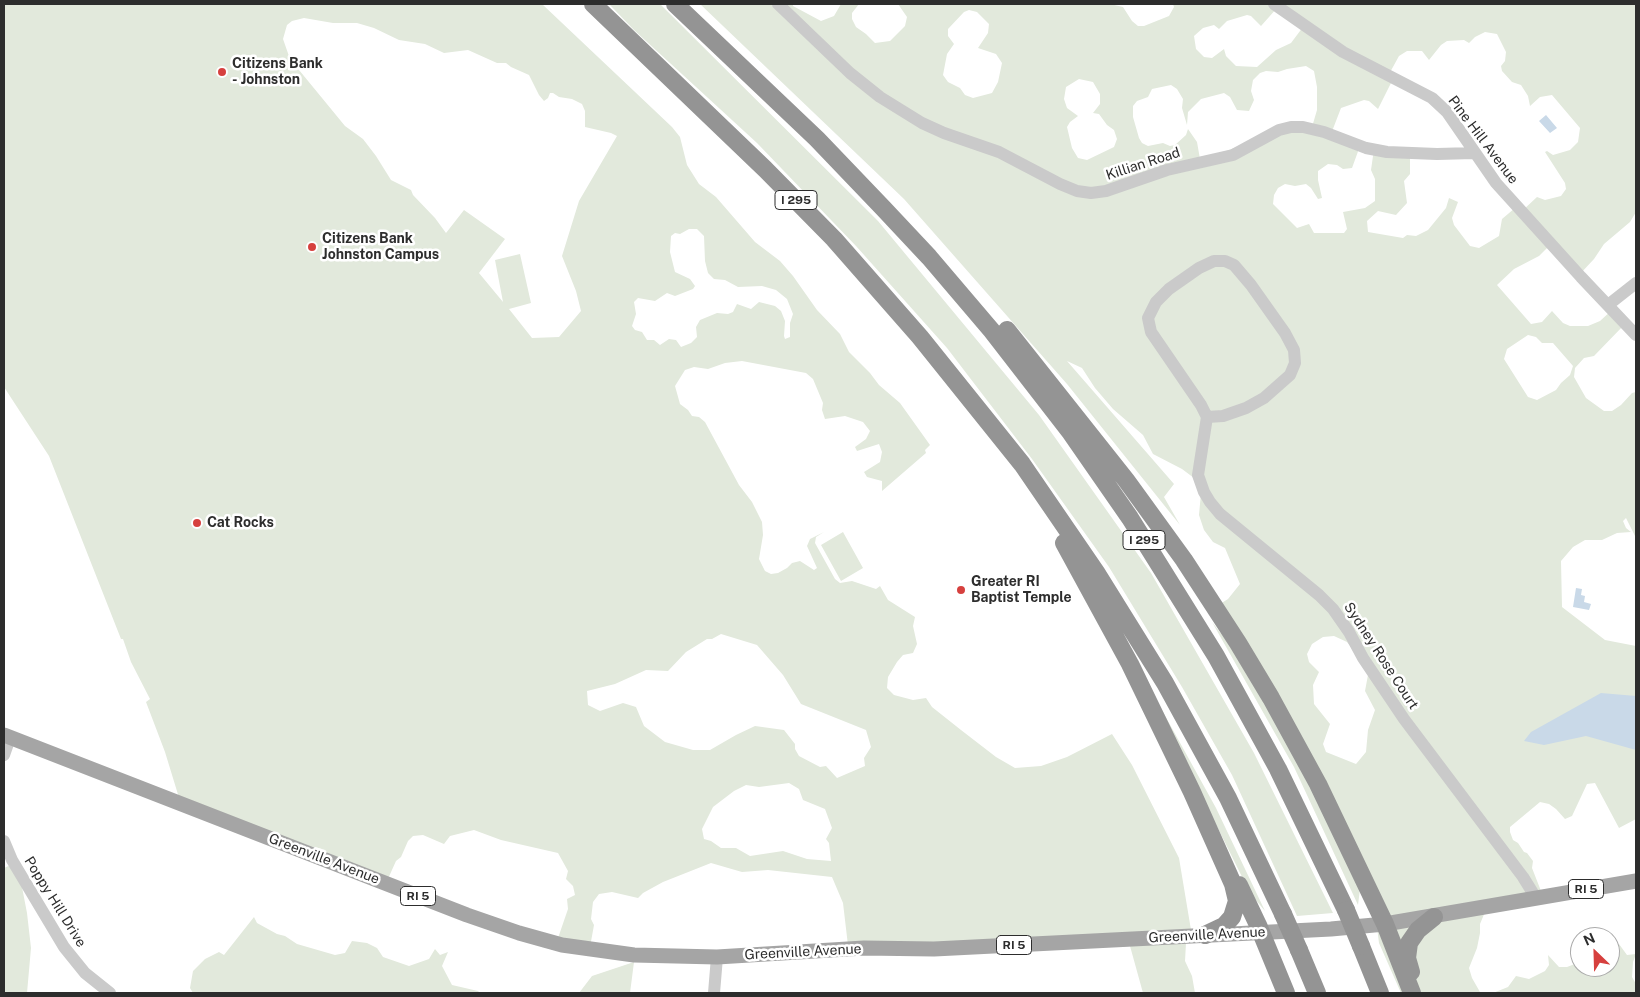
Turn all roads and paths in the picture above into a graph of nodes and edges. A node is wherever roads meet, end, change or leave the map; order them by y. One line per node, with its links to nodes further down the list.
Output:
1 (593, 4): 11 (highway, I 295)
2 (675, 4): 6 (highway, I 295)
3 (778, 4): 5 (street, Killian Road)
4 (1274, 4): 5 (street, Pine Hill Avenue)
5 (1474, 153): 8 (street, Pine Hill Avenue)
6 (884, 209): 19 (highway); 27 (highway, I 295, bridge)
7 (1636, 283): 8 (street)
8 (1608, 305): 9 (street, Pine Hill Avenue)
9 (1636, 335)
10 (1208, 417): 10 (street); 17 (street, Sydney Rose Court)
11 (1031, 478): 14 (highway); 26 (highway, I 295, bridge)
12 (7, 736): 13 (street); 22 (main road, Greenville Avenue / RI 5)
13 (4, 755)
14 (1200, 809): 20 (highway); 21 (highway)
15 (4, 842): 23 (street, Poppy Hill Drive)
16 (1636, 881): 17 (main road, Greenville Avenue / RI 5)
17 (1536, 898): 18 (main road, Greenville Avenue / RI 5)
18 (1434, 916): 19 (main road, Greenville Avenue / RI 5); 29 (highway)
19 (1386, 924): 20 (main road, Greenville Avenue / RI 5); 28 (highway)
20 (1261, 933): 21 (main road, Greenville Avenue / RI 5); 25 (highway)
21 (1205, 935): 22 (main road, Greenville Avenue / RI 5)
22 (717, 957): 24 (street)
23 (110, 993)
24 (714, 993)
25 (1286, 993)
26 (1317, 993)
27 (1380, 993)
28 (1412, 993)
29 (1419, 993)

